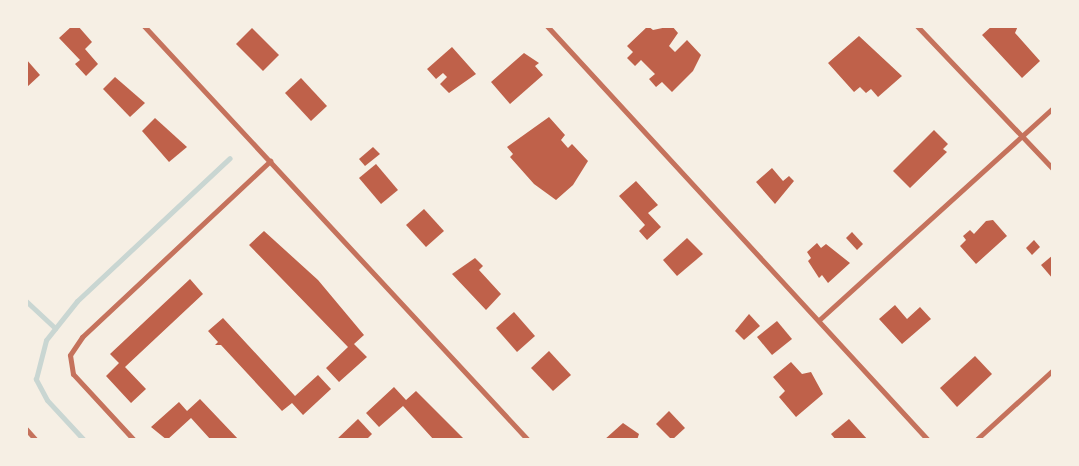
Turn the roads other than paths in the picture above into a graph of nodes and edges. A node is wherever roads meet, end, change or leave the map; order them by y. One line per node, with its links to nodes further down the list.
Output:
1 (144, 26): 6 (street)
2 (547, 26): 8 (street)
3 (917, 26): 5 (street)
4 (1053, 108): 5 (street)
5 (1022, 136): 7 (street); 8 (street)
6 (270, 161): 12 (street); 13 (street)
7 (1053, 169)
8 (819, 320): 14 (street)
9 (1053, 370): 15 (street)
10 (26, 429): 11 (street)
11 (36, 440)
12 (134, 440)
13 (528, 440)
14 (928, 440)
15 (976, 440)

